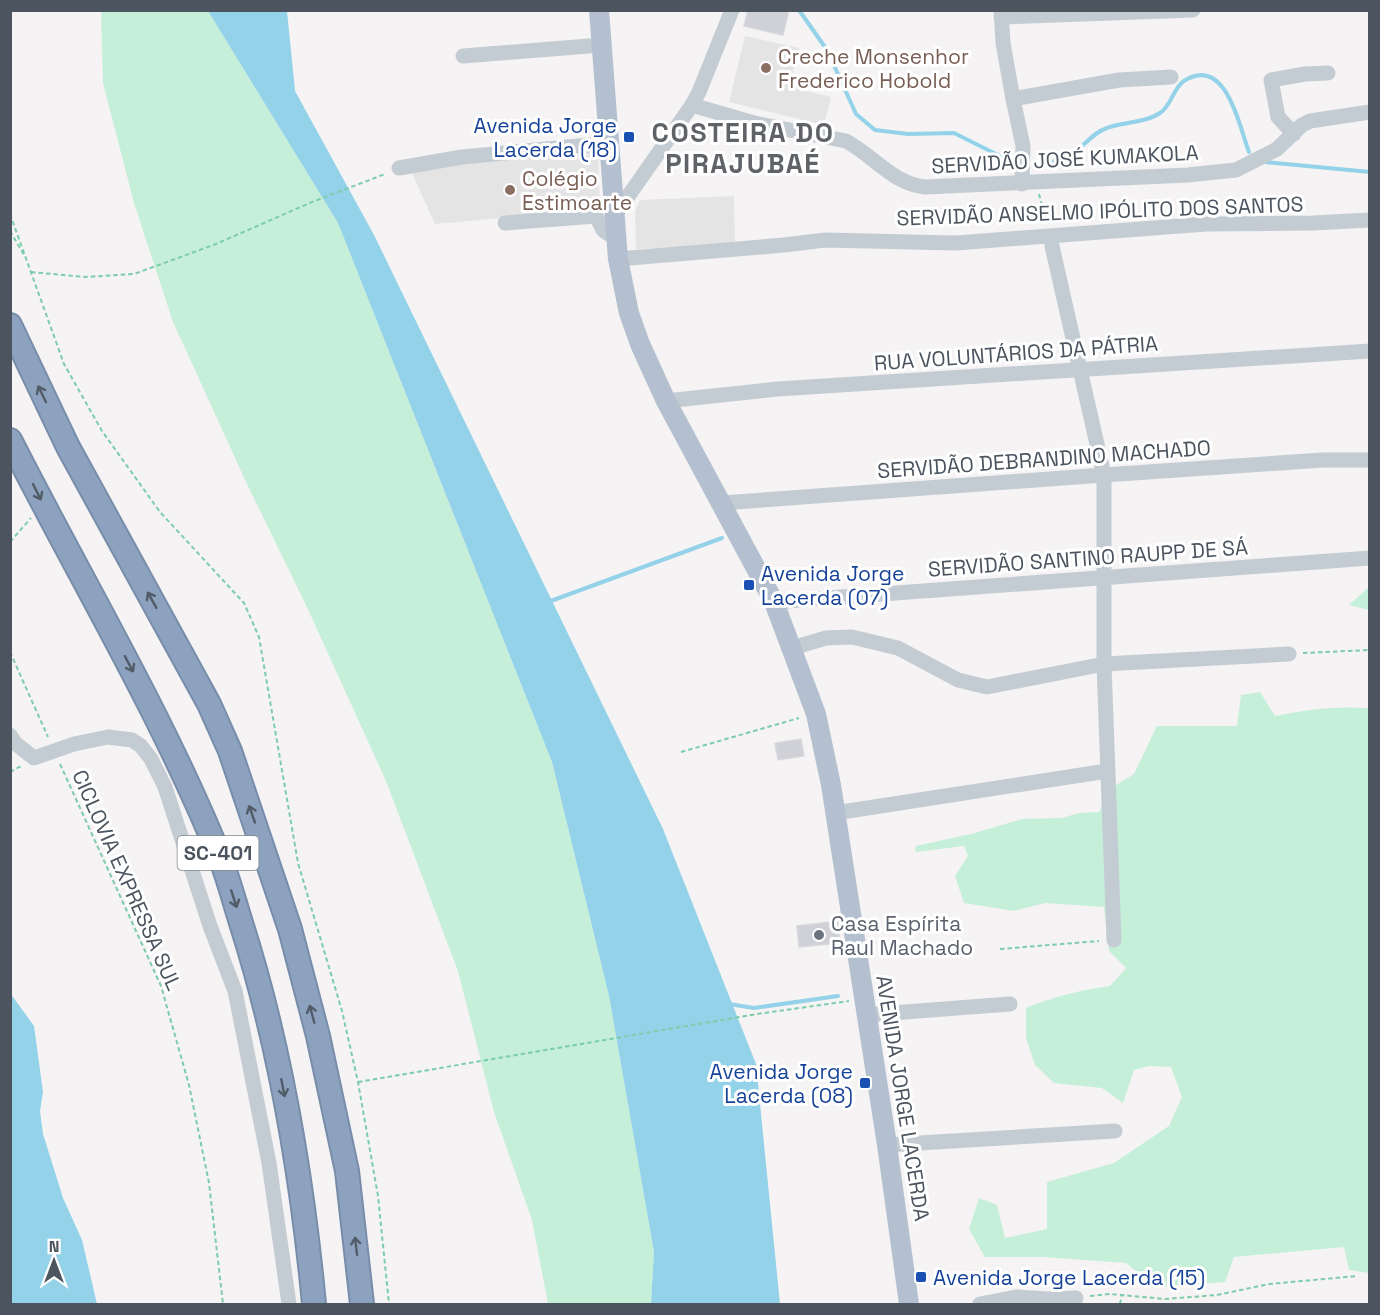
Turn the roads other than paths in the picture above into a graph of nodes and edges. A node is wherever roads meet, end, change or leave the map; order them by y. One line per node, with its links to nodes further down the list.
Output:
1 (598, 10): 5 (main road, AVENIDA JORGE LACERDA)
2 (732, 10): 10 (street)
3 (1193, 10): 4 (street)
4 (1001, 14): 9 (street)
5 (602, 45): 6 (street); 13 (main road, AVENIDA JORGE LACERDA)
6 (463, 56)
7 (1328, 73): 12 (street)
8 (1171, 77): 9 (street)
9 (1013, 99): 15 (street)
10 (692, 105): 15 (street, SERVIDÃO JOSÉ KUMAKOLA); 16 (street)
11 (1370, 112): 12 (street, SERVIDÃO JOSÉ KUMAKOLA)
12 (1294, 134): 15 (street, SERVIDÃO JOSÉ KUMAKOLA)
13 (610, 143): 14 (street); 16 (main road, AVENIDA JORGE LACERDA)
14 (399, 168)
15 (1029, 183)
16 (615, 215): 19 (main road, AVENIDA JORGE LACERDA)
17 (1370, 220): 20 (street, SERVIDÃO ANSELMO IPÓLITO DOS SANTOS)
18 (505, 223): 19 (street)
19 (616, 239): 21 (main road, AVENIDA JORGE LACERDA)
20 (1051, 241): 21 (street, SERVIDÃO ANSELMO IPÓLITO DOS SANTOS); 24 (street)
21 (618, 259): 25 (main road, AVENIDA JORGE LACERDA)
22 (10, 325): 47 (highway, SC-401, one-way to 22)
23 (1370, 351): 24 (street, RUA VOLUNTÁRIOS DA PÁTRIA)
24 (1081, 370): 25 (street, RUA VOLUNTÁRIOS DA PÁTRIA); 28 (street)
25 (666, 401): 29 (main road, AVENIDA JORGE LACERDA)
26 (10, 440): 46 (highway, SC-401, one-way to 46)
27 (1370, 460): 28 (street, SERVIDÃO DEBRANDINO MACHADO)
28 (1104, 475): 29 (street, SERVIDÃO DEBRANDINO MACHADO); 31 (street)
29 (722, 503): 32 (main road, AVENIDA JORGE LACERDA)
30 (1370, 558): 31 (street, SERVIDÃO SANTINO RAUPP DE SÁ)
31 (1103, 578): 32 (street, SERVIDÃO SANTINO RAUPP DE SÁ); 35 (street)
32 (774, 602): 33 (main road, AVENIDA JORGE LACERDA)
33 (792, 648): 35 (street); 38 (main road, AVENIDA JORGE LACERDA)
34 (1289, 654): 35 (street)
35 (1104, 664): 37 (street)
36 (11, 736): 45 (street)
37 (1107, 771): 38 (street); 39 (street)
38 (835, 813): 41 (main road, AVENIDA JORGE LACERDA)
39 (1114, 940)
40 (1010, 1004): 41 (street)
41 (865, 1007): 43 (main road, AVENIDA JORGE LACERDA)
42 (1115, 1131): 43 (street)
43 (887, 1145): 48 (main road, AVENIDA JORGE LACERDA)
44 (1076, 1298): 49 (street)
45 (289, 1305)
46 (314, 1305)
47 (362, 1305)
48 (909, 1305)
49 (980, 1305)

